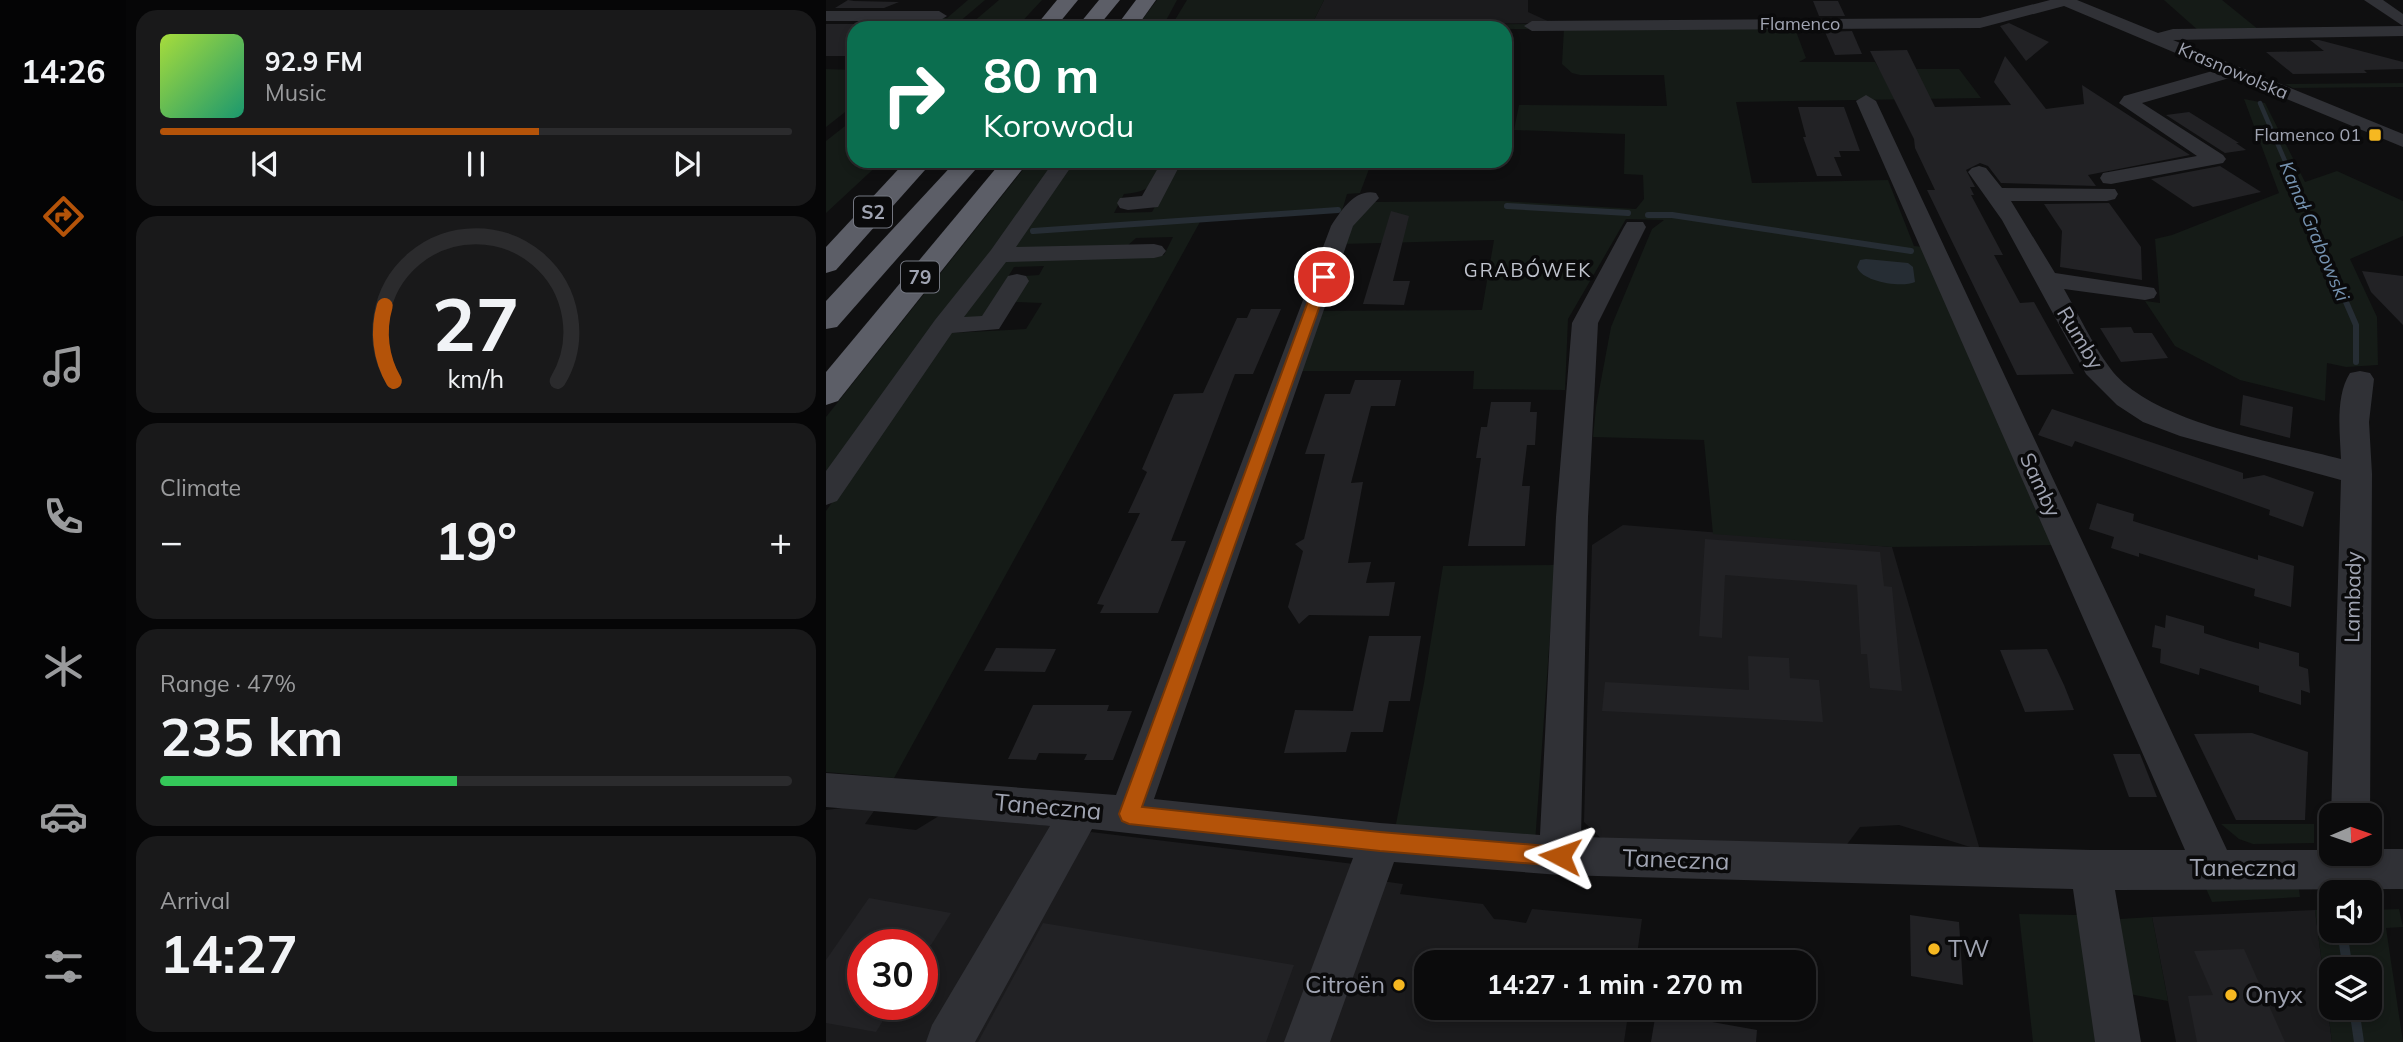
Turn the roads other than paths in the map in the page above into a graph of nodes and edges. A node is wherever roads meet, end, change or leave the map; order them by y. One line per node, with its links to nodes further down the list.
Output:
1 (1069, 0): 8 (highway)
2 (1110, 0): 9 (highway)
3 (1146, 0): 10 (highway)
4 (2372, 0): 11 (street)
5 (2064, 1): 12 (street, Flamenco); 14 (street, Krasnowolska)
6 (826, 16): 7 (street)
7 (939, 16)
8 (1050, 21)
9 (1092, 21)
10 (1130, 21)
11 (2403, 21)
12 (1537, 25)
13 (2403, 31): 14 (street)
14 (2157, 39): 15 (street, Krasnowolska)
15 (2233, 71): 17 (street, Krasnowolska); 25 (street)
16 (1866, 101): 50 (street, Samby)
17 (2398, 135)
18 (897, 168): 29 (highway)
19 (914, 168): 32 (highway, S2)
20 (964, 168): 36 (highway, S2)
21 (1010, 168): 39 (highway, 79)
22 (1060, 168): 31 (street)
23 (1168, 168): 27 (street)
24 (1979, 172): 25 (street, Rumby)
25 (1997, 195): 33 (street, Rumby)
26 (1368, 198): 45 (street)
27 (1128, 203)
28 (1635, 226): 47 (street)
29 (826, 228)
30 (1154, 251): 31 (street)
31 (999, 255): 37 (street)
32 (826, 264)
33 (2045, 279): 35 (street); 40 (street, Rumby)
34 (1017, 281): 37 (street)
35 (2145, 293)
36 (826, 320)
37 (944, 325): 41 (street)
38 (2360, 379): 40 (street, Lambady)
39 (826, 394)
40 (2357, 474): 43 (street, Lambady)
41 (826, 494)
42 (826, 790): 44 (street, Taneczna)
43 (2351, 803)
44 (1081, 810): 45 (street, Taneczna); 53 (street)
45 (1129, 814): 46 (street, Taneczna)
46 (1380, 842): 47 (street, Taneczna); 54 (street)
47 (1560, 856): 52 (street, Taneczna)
48 (2319, 863): 50 (street, Taneczna)
49 (2382, 866): 51 (street, Taneczna)
50 (2214, 868): 52 (street, Taneczna)
51 (2403, 869)
52 (2091, 870): 55 (street)
53 (949, 1042)
54 (1307, 1042)
55 (2118, 1042)

